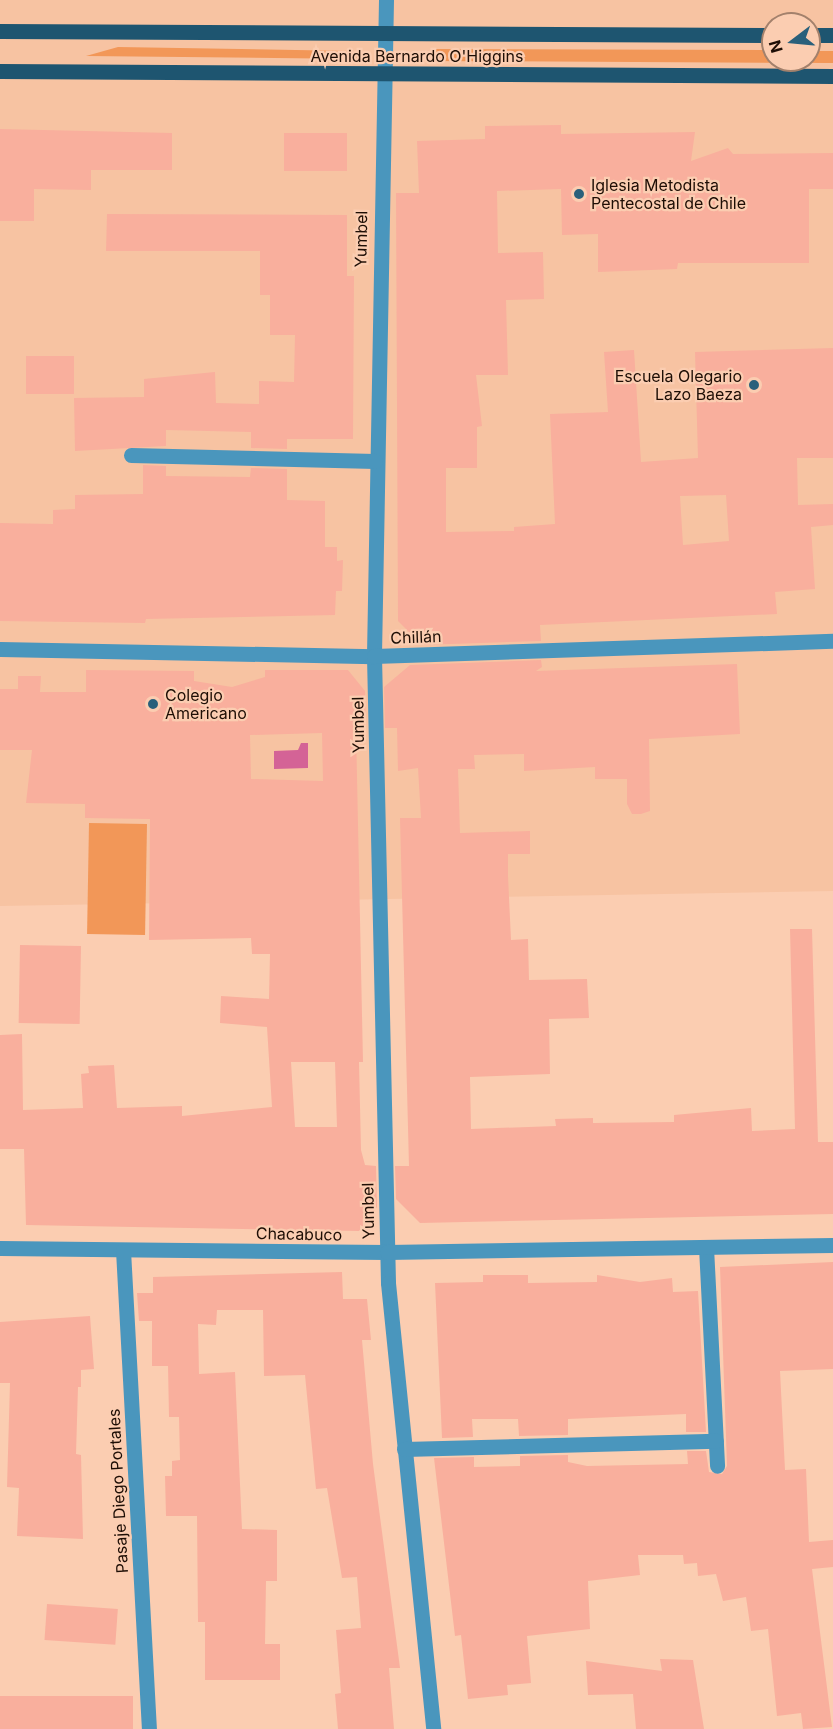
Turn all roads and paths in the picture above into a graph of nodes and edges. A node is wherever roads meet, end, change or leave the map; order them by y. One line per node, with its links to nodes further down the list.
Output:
1 (386, 0): 3 (street, Yumbel)
2 (0, 31): 3 (main road, Avenida Bernardo O'Higgins)
3 (386, 33): 4 (main road, Avenida Bernardo O'Higgins); 6 (street, Yumbel)
4 (761, 34)
5 (0, 71): 6 (main road, Avenida Bernardo O'Higgins)
6 (384, 74): 7 (main road, Avenida Bernardo O'Higgins); 9 (street, Yumbel)
7 (833, 76)
8 (131, 455): 9 (street)
9 (375, 460): 12 (street, Yumbel)
10 (833, 641): 12 (street, Chillán)
11 (0, 649): 12 (street, Chillán)
12 (374, 656): 17 (street, Yumbel)
13 (833, 1245): 14 (street, Chacabuco)
14 (706, 1247): 17 (street, Chacabuco); 18 (street)
15 (0, 1248): 16 (street, Chacabuco)
16 (123, 1250): 17 (street, Chacabuco); 21 (street, Pasaje Diego Portales)
17 (387, 1252): 19 (street, Yumbel)
18 (716, 1441): 19 (street); 20 (street)
19 (404, 1449): 22 (street, Yumbel)
20 (717, 1466)
21 (149, 1729)
22 (433, 1729)

